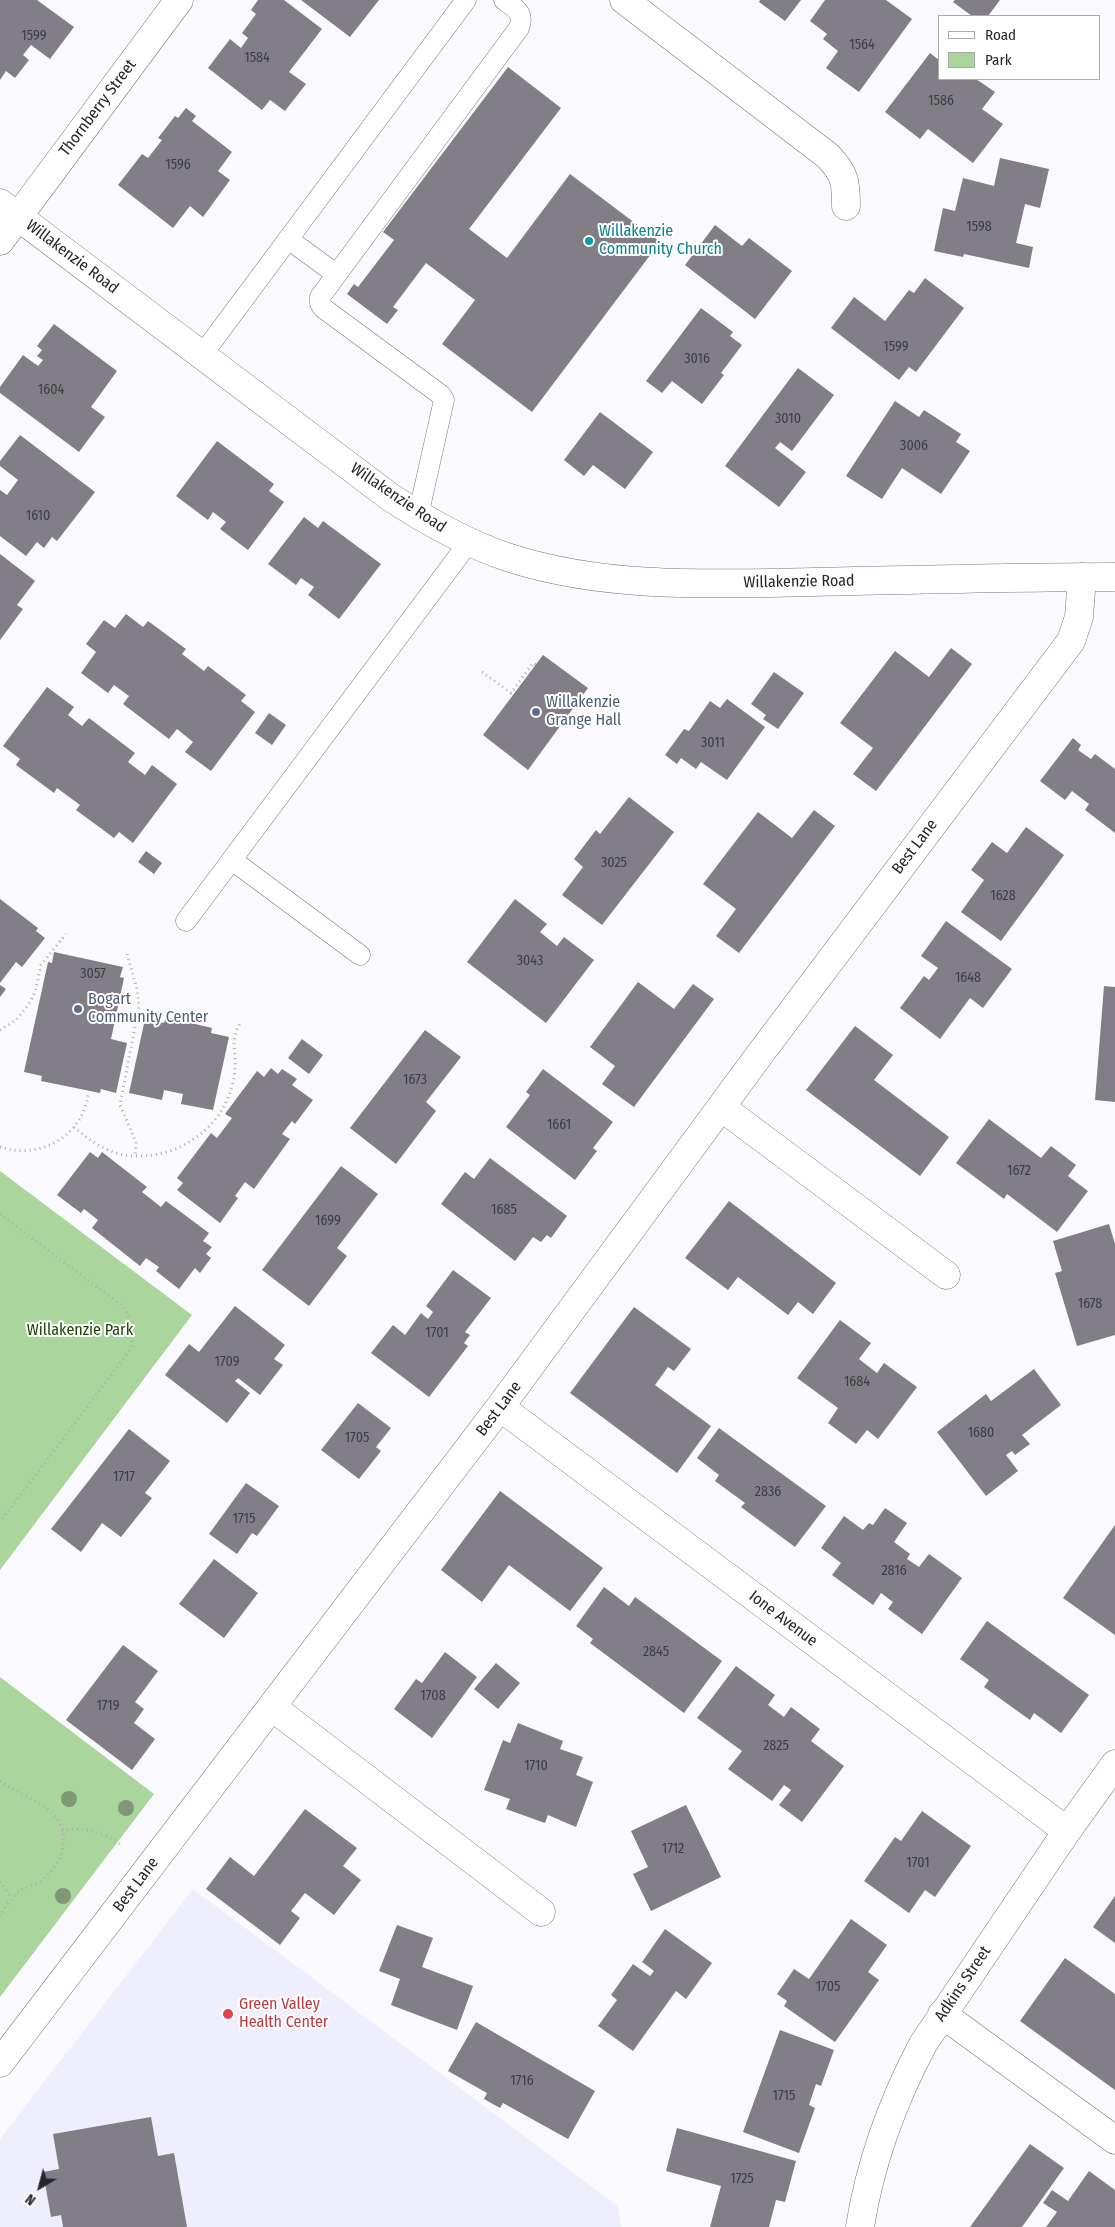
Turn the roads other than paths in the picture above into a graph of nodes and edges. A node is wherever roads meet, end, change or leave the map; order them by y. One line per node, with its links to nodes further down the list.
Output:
1 (179, 0): 6 (street, Thornberry Street)
2 (466, 0): 7 (lane)
3 (504, 0): 9 (lane)
4 (624, 0): 5 (street)
5 (846, 206)
6 (9, 210): 8 (street, Thornberry Street); 10 (street, Willakenzie Road)
7 (288, 239): 9 (lane); 10 (lane)
8 (0, 241)
9 (336, 274): 11 (lane)
10 (202, 355): 11 (street, Willakenzie Road)
11 (418, 516): 12 (street, Willakenzie Road)
12 (469, 542): 14 (street, Willakenzie Road); 15 (lane)
13 (1115, 576): 14 (street, Willakenzie Road)
14 (1082, 577): 18 (street, Best Lane)
15 (232, 860): 16 (lane); 17 (lane)
16 (186, 921)
17 (360, 955)
18 (721, 1107): 19 (street); 20 (street, Best Lane)
19 (946, 1275)
20 (500, 1407): 21 (street, Best Lane); 23 (street, Ione Avenue)
21 (272, 1707): 24 (street); 26 (street, Best Lane)
22 (1115, 1764): 23 (street, Adkins Street)
23 (1066, 1832): 25 (street, Adkins Street)
24 (541, 1912)
25 (942, 2014): 27 (street); 28 (street, Adkins Street)
26 (0, 2063)
27 (1115, 2140)
28 (860, 2227)

